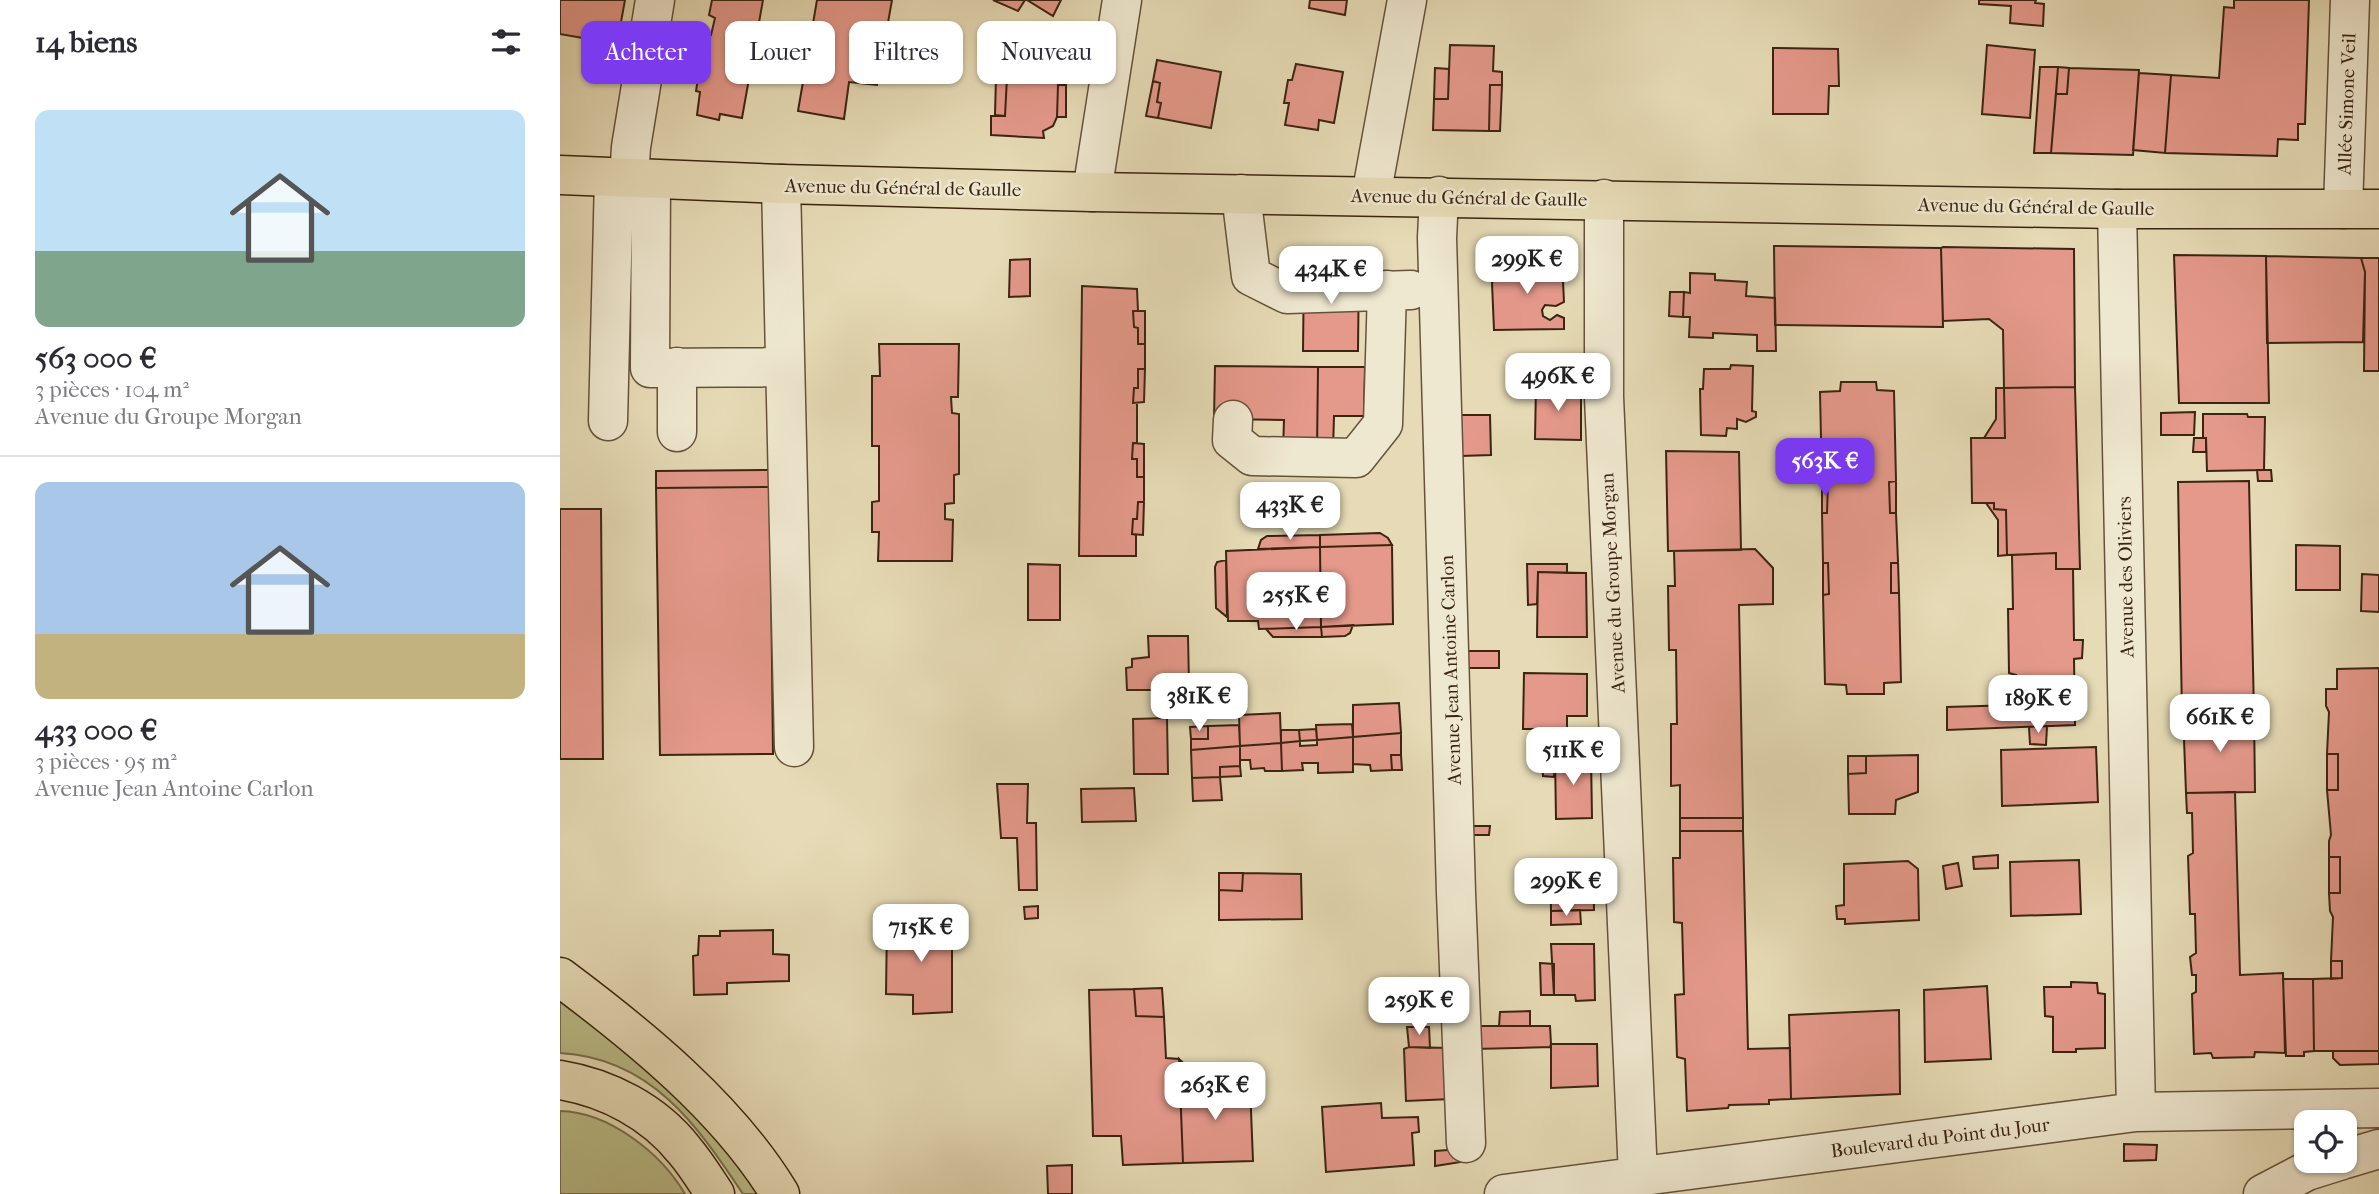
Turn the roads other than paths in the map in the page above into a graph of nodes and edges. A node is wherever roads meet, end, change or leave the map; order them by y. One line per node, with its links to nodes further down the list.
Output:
1 (655, 0): 6 (street)
2 (1122, 0): 8 (street)
3 (1407, 0): 10 (street)
4 (2350, 0): 14 (street, Allée Simone Veil)
5 (560, 175): 6 (main road, Avenue du Général de Gaulle)
6 (631, 179): 7 (main road, Avenue du Général de Gaulle); 18 (street); 20 (street)
7 (781, 184): 8 (main road, Avenue du Général de Gaulle); 17 (street)
8 (1092, 192): 9 (main road, Avenue du Général de Gaulle)
9 (1241, 194): 10 (main road, Avenue du Général de Gaulle); 16 (street)
10 (1371, 196): 11 (main road, Avenue du Général de Gaulle)
11 (1438, 196): 12 (main road, Avenue du Général de Gaulle); 15 (street, Avenue Jean Antoine Carlon)
12 (1604, 199): 13 (main road, Avenue du Général de Gaulle); 31 (street, Avenue du Groupe Morgan)
13 (2117, 209): 14 (main road, Avenue du Général de Gaulle); 26 (street, Avenue des Oliviers)
14 (2361, 209)
15 (1438, 289): 16 (street); 27 (street, Avenue Jean Antoine Carlon)
16 (1387, 290): 19 (street)
17 (785, 366): 18 (street); 22 (street)
18 (677, 367): 21 (street)
19 (1233, 419)
20 (608, 421)
21 (677, 432)
22 (794, 747)
23 (560, 977): 33 (main road)
24 (560, 1080): 32 (main road)
25 (2379, 1108): 26 (street, Boulevard du Point du Jour)
26 (2136, 1112): 31 (street, Boulevard du Point du Jour)
27 (1466, 1143)
28 (2379, 1149): 29 (street)
29 (2357, 1156)
30 (2304, 1173): 35 (street)
31 (1638, 1176): 34 (street, Boulevard du Point du Jour)
32 (715, 1194)
33 (780, 1194)
34 (1504, 1194)
35 (2263, 1194)

